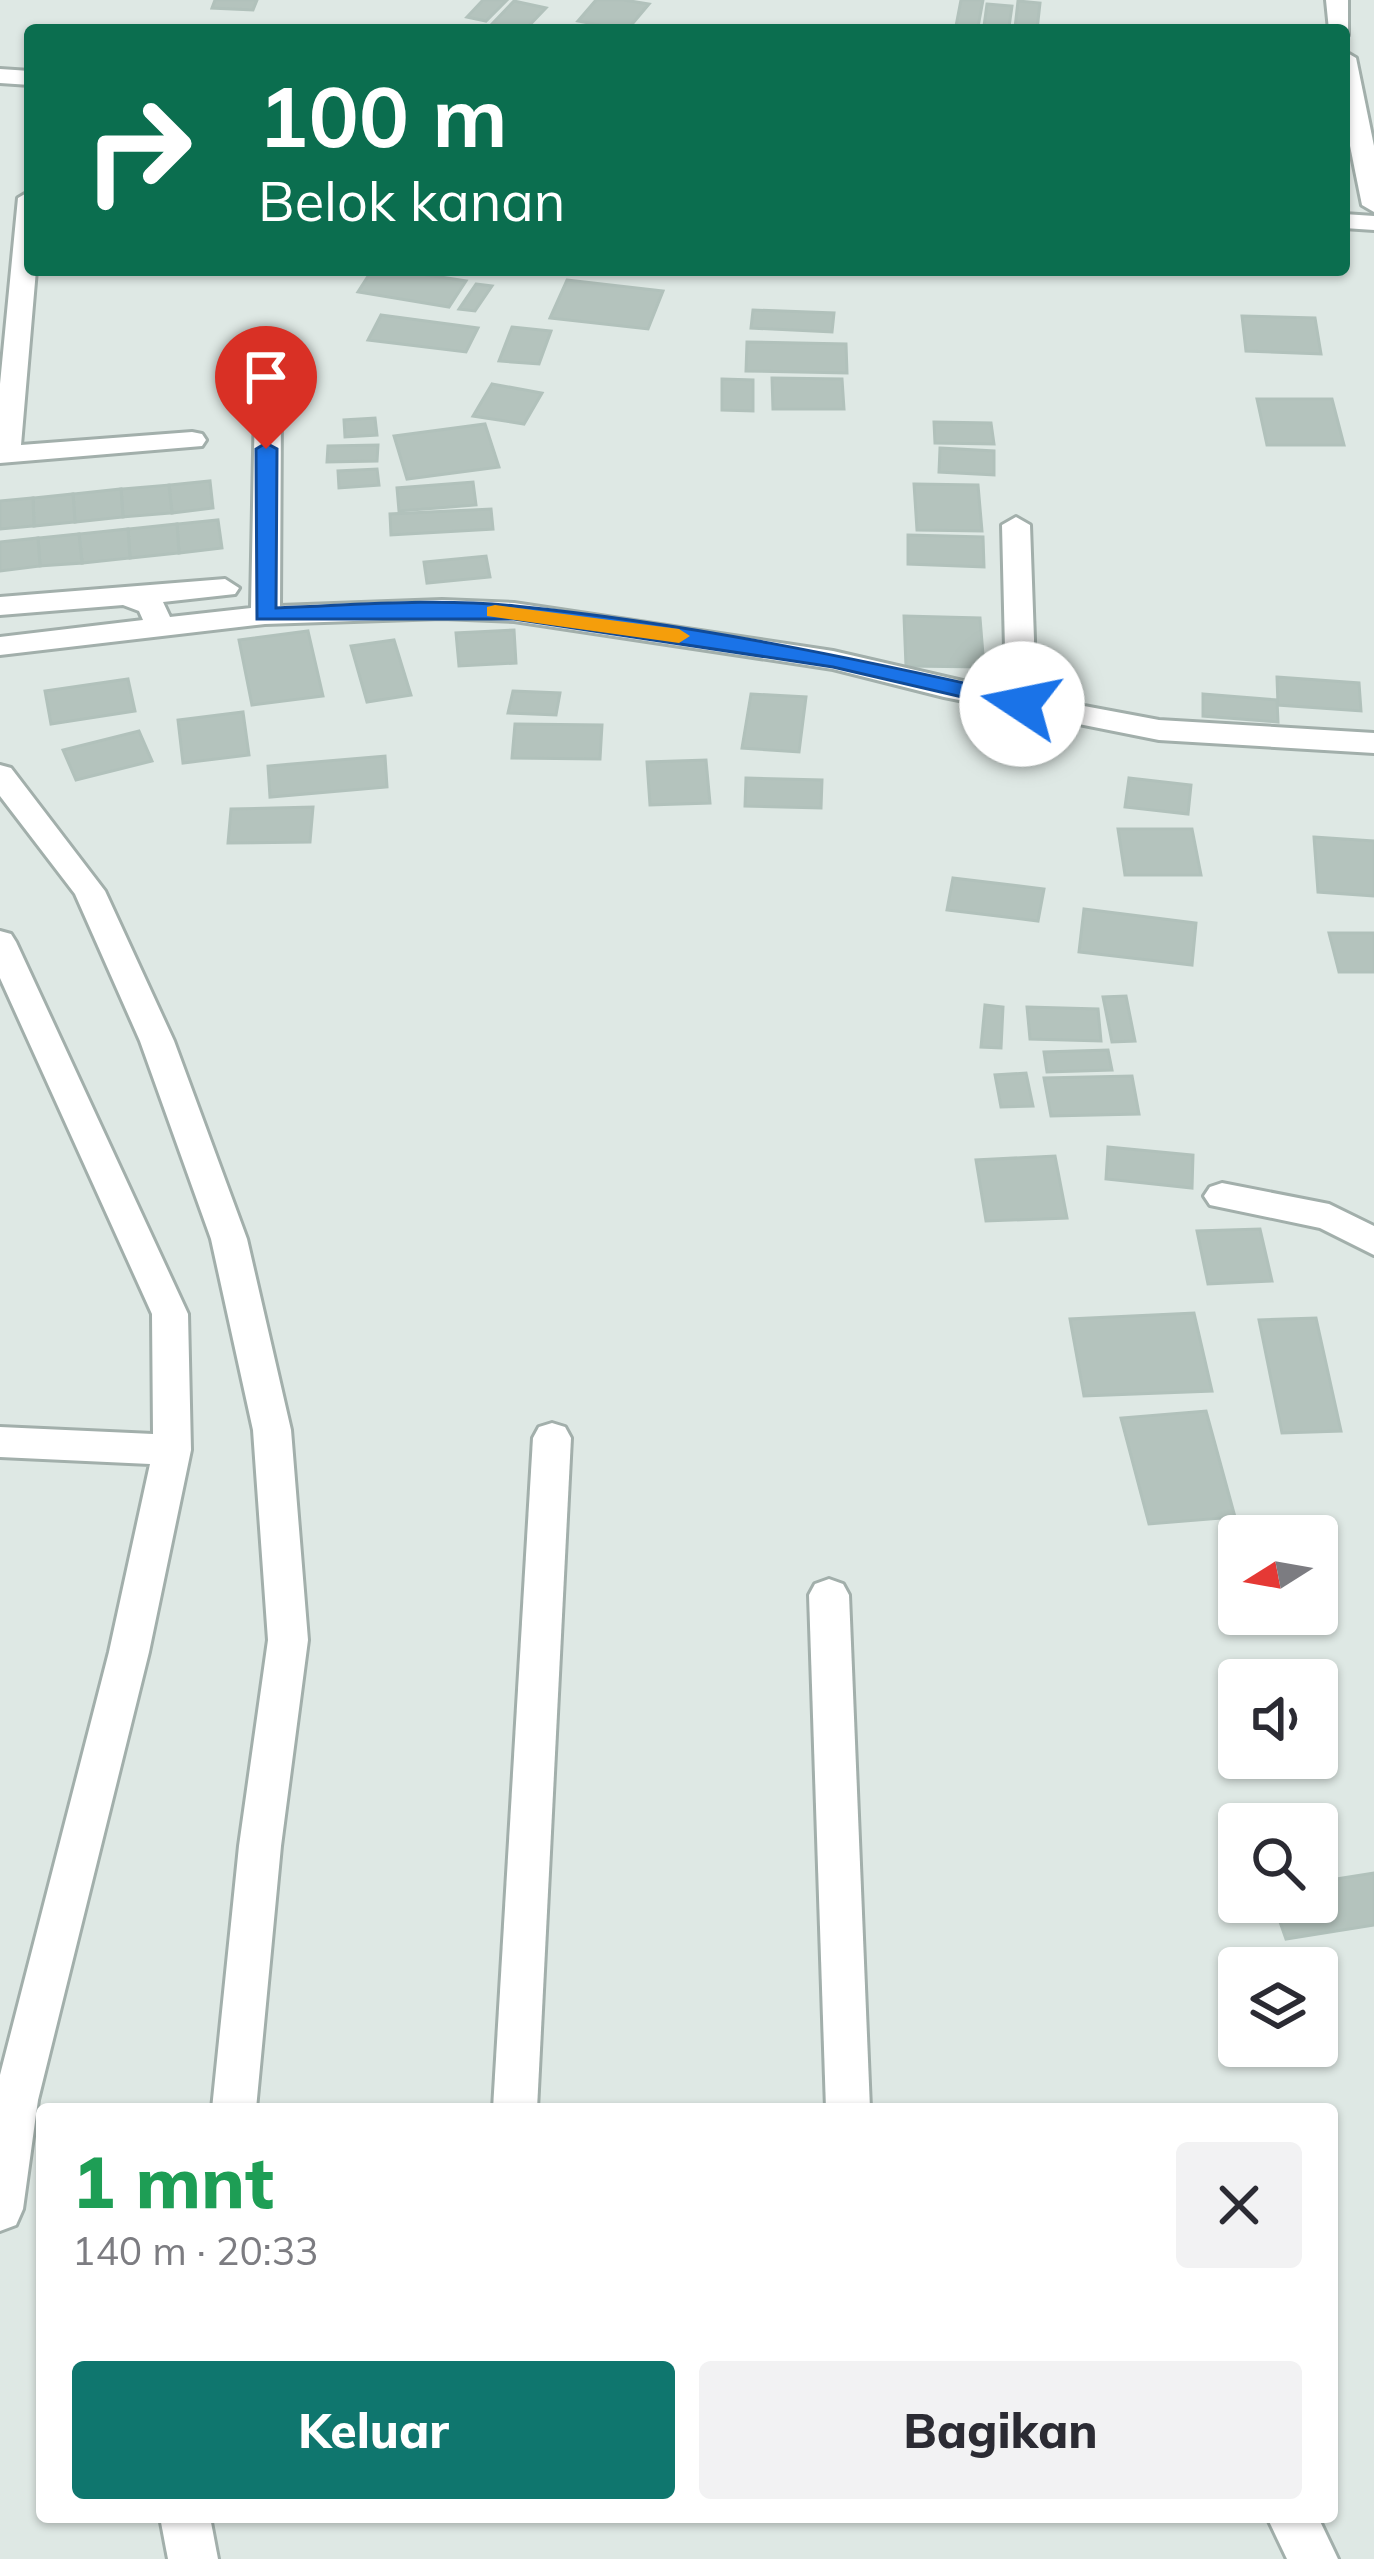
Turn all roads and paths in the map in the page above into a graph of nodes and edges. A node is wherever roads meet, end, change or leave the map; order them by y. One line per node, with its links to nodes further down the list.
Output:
1 (1350, 87): 2 (street)
2 (1374, 205)
3 (24, 255): 6 (street)
4 (278, 341): 11 (street)
5 (192, 440): 6 (street)
6 (3, 455)
7 (1016, 525): 14 (street)
8 (224, 588): 9 (street)
9 (126, 596): 10 (street); 12 (street)
10 (0, 606)
11 (265, 615): 12 (street); 14 (street)
12 (160, 625): 13 (street)
13 (0, 646)
14 (1022, 704): 15 (street)
15 (1374, 743)
16 (0, 775): 24 (street)
17 (0, 941): 22 (street)
18 (1222, 1196): 19 (street)
19 (1374, 1242)
20 (552, 1438): 25 (street)
21 (0, 1442): 22 (street)
22 (172, 1450): 27 (street)
23 (829, 1594): 26 (street)
24 (235, 2103)
25 (514, 2103)
26 (848, 2103)
27 (0, 2209)
28 (186, 2523): 30 (street)
29 (1295, 2523): 31 (street)
30 (193, 2559)
31 (1313, 2559)

